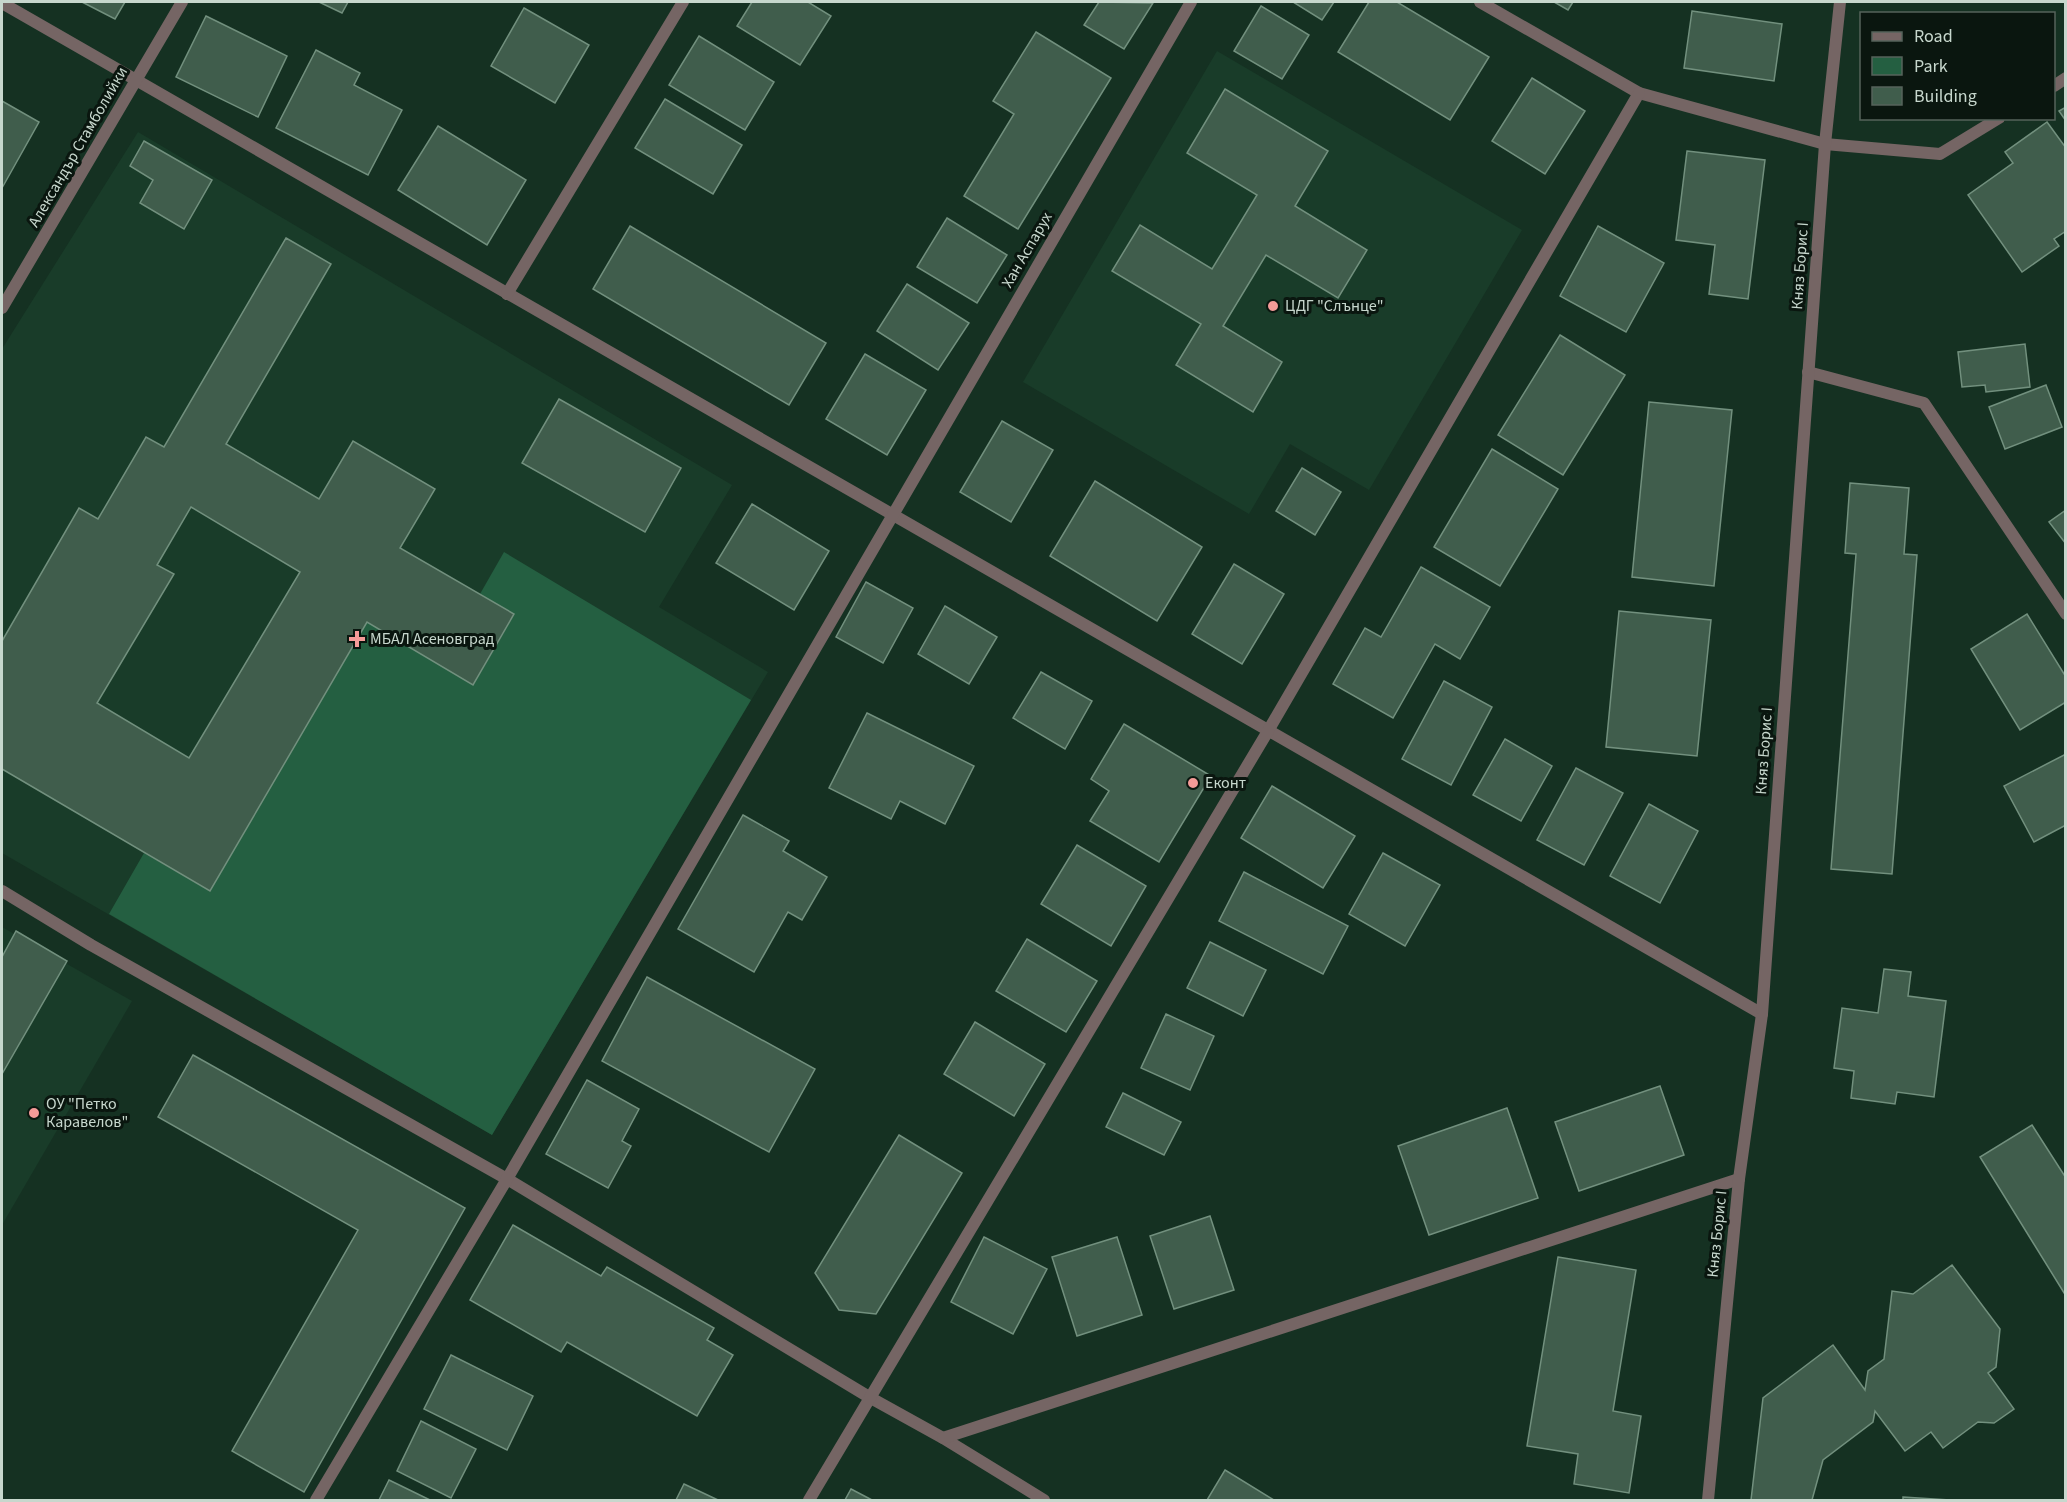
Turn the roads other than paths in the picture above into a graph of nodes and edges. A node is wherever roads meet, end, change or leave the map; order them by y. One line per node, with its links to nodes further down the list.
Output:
1 (182, 2): 7 (street, Александър Стамболийки)
2 (683, 2): 11 (street)
3 (1191, 2): 14 (street, Хан Аспарух)
4 (1480, 2): 8 (street)
5 (1839, 2): 10 (street, Княз Борис I)
6 (2, 3): 7 (street)
7 (136, 80): 11 (street); 12 (street, Александър Стамболийки)
8 (1639, 93): 10 (street); 16 (street)
9 (1996, 120): 10 (street)
10 (1825, 144): 13 (street, Княз Борис I)
11 (507, 294): 14 (street)
12 (2, 308)
13 (1808, 372): 15 (street); 18 (street, Княз Борис I)
14 (891, 514): 16 (street); 19 (street, Хан Аспарух)
15 (2066, 614)
16 (1268, 731): 18 (street); 21 (street)
17 (2, 891): 19 (street)
18 (1762, 1014): 20 (street, Княз Борис I)
19 (507, 1179): 21 (street); 23 (street, Хан Аспарух)
20 (1739, 1179): 22 (street); 26 (street, Княз Борис I)
21 (869, 1397): 22 (street); 24 (street)
22 (943, 1438): 25 (street)
23 (316, 1500)
24 (809, 1500)
25 (1044, 1500)
26 (1708, 1500)

